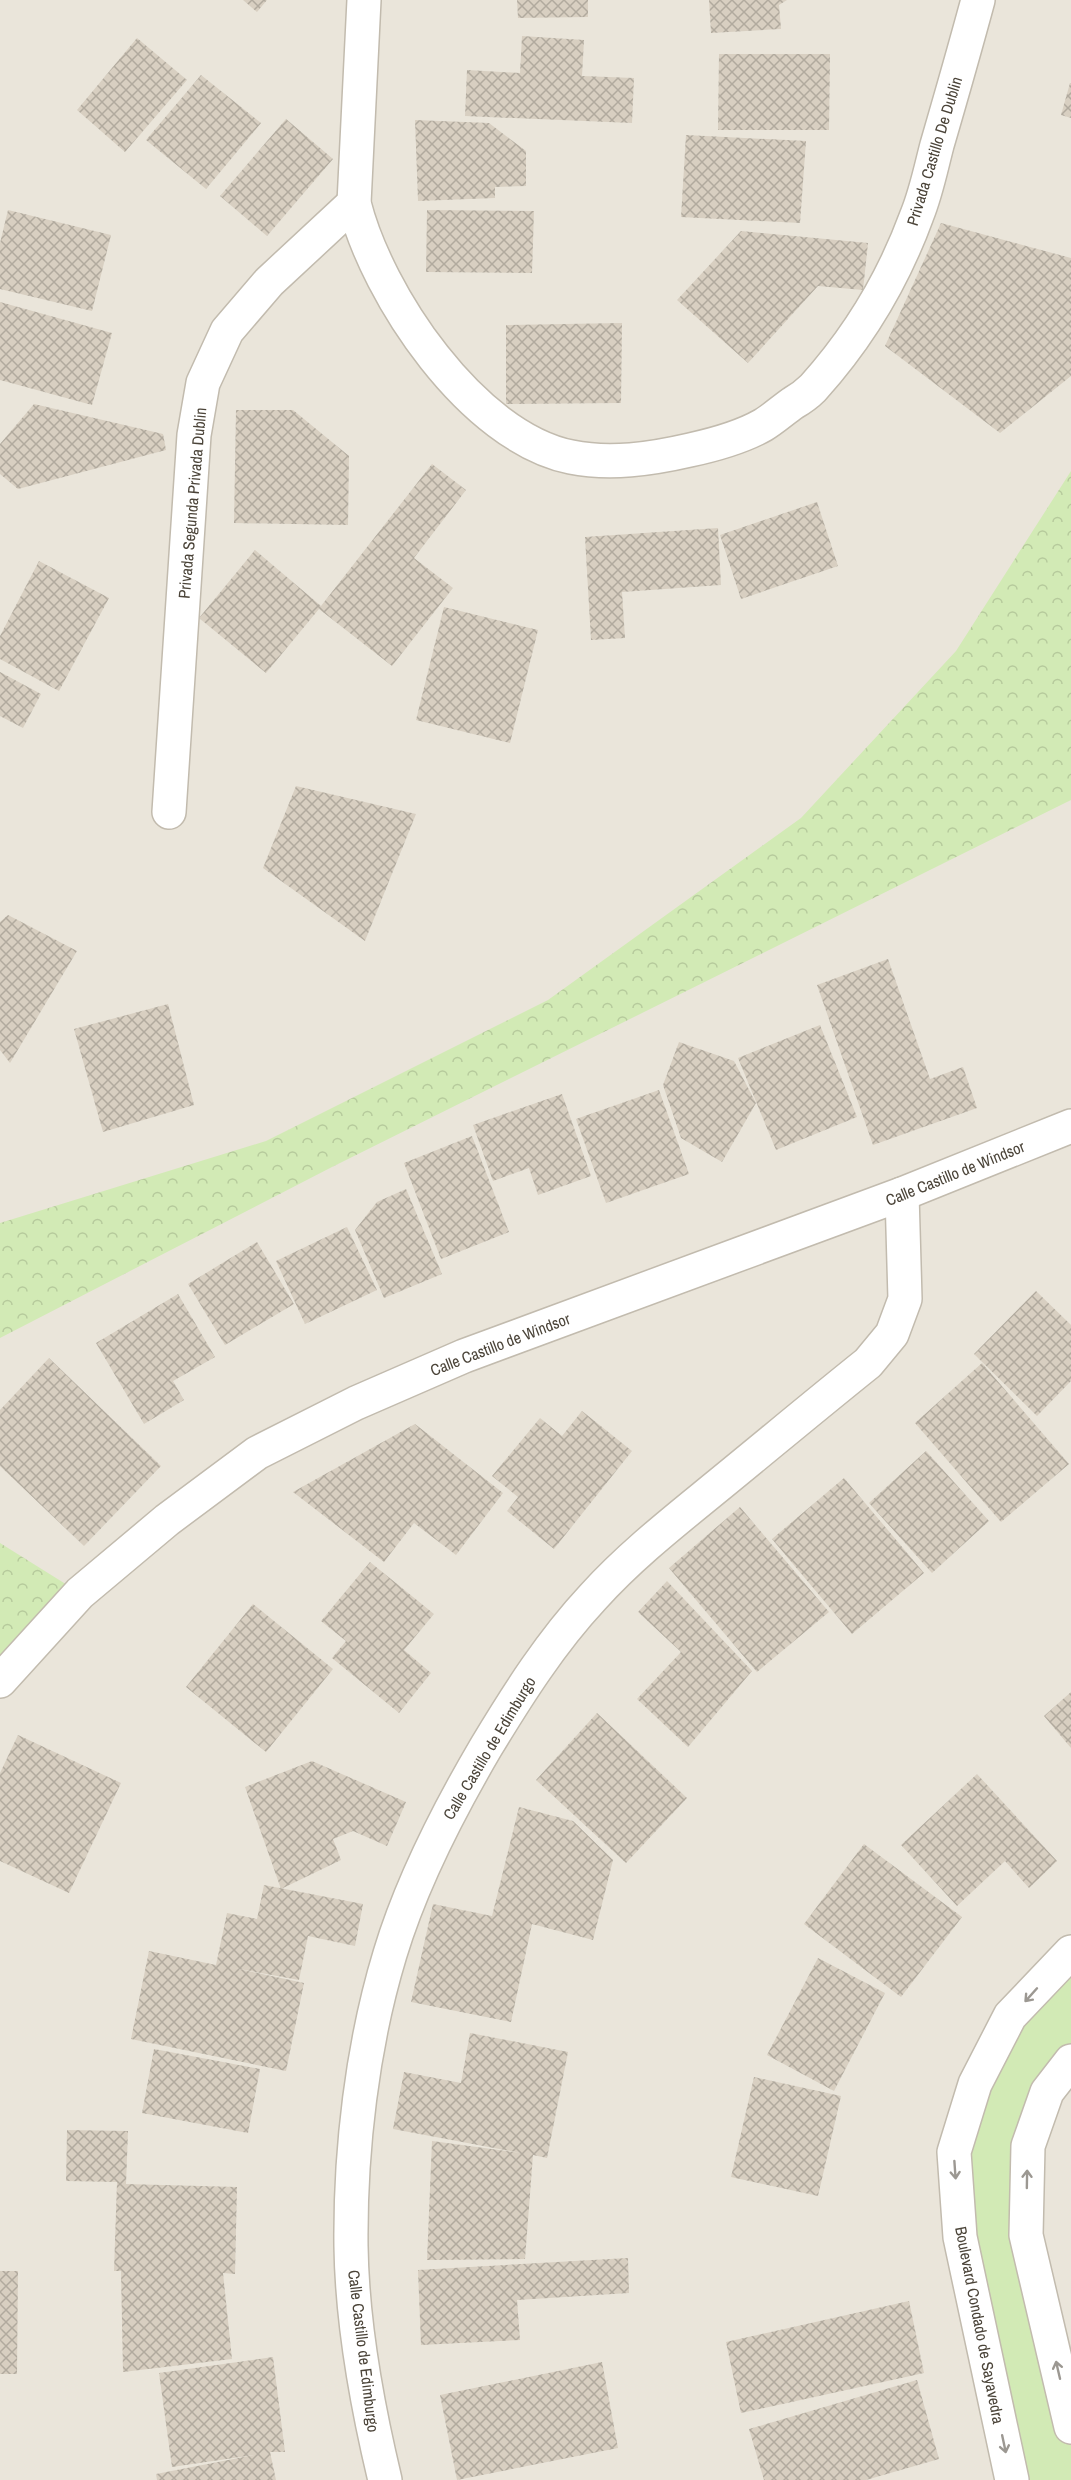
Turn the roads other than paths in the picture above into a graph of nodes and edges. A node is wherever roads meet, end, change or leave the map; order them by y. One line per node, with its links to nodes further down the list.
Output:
1 (364, 0): 3 (street)
2 (978, 0): 3 (street, Privada Castillo De Dublin)
3 (354, 203): 4 (street, Privada Segunda Privada Dublin)
4 (170, 812)
5 (1071, 1126): 6 (street, Calle Castillo de Windsor)
6 (902, 1194): 7 (street, Calle Castillo de Windsor); 11 (street, Calle Castillo de Edimburgo)
7 (0, 1681)
8 (1071, 1953): 12 (street, Boulevard Condado de Sayavedra, one-way to 12)
9 (1071, 2061): 10 (street, one-way to 9)
10 (1071, 2427)
11 (385, 2480)
12 (1012, 2480)

